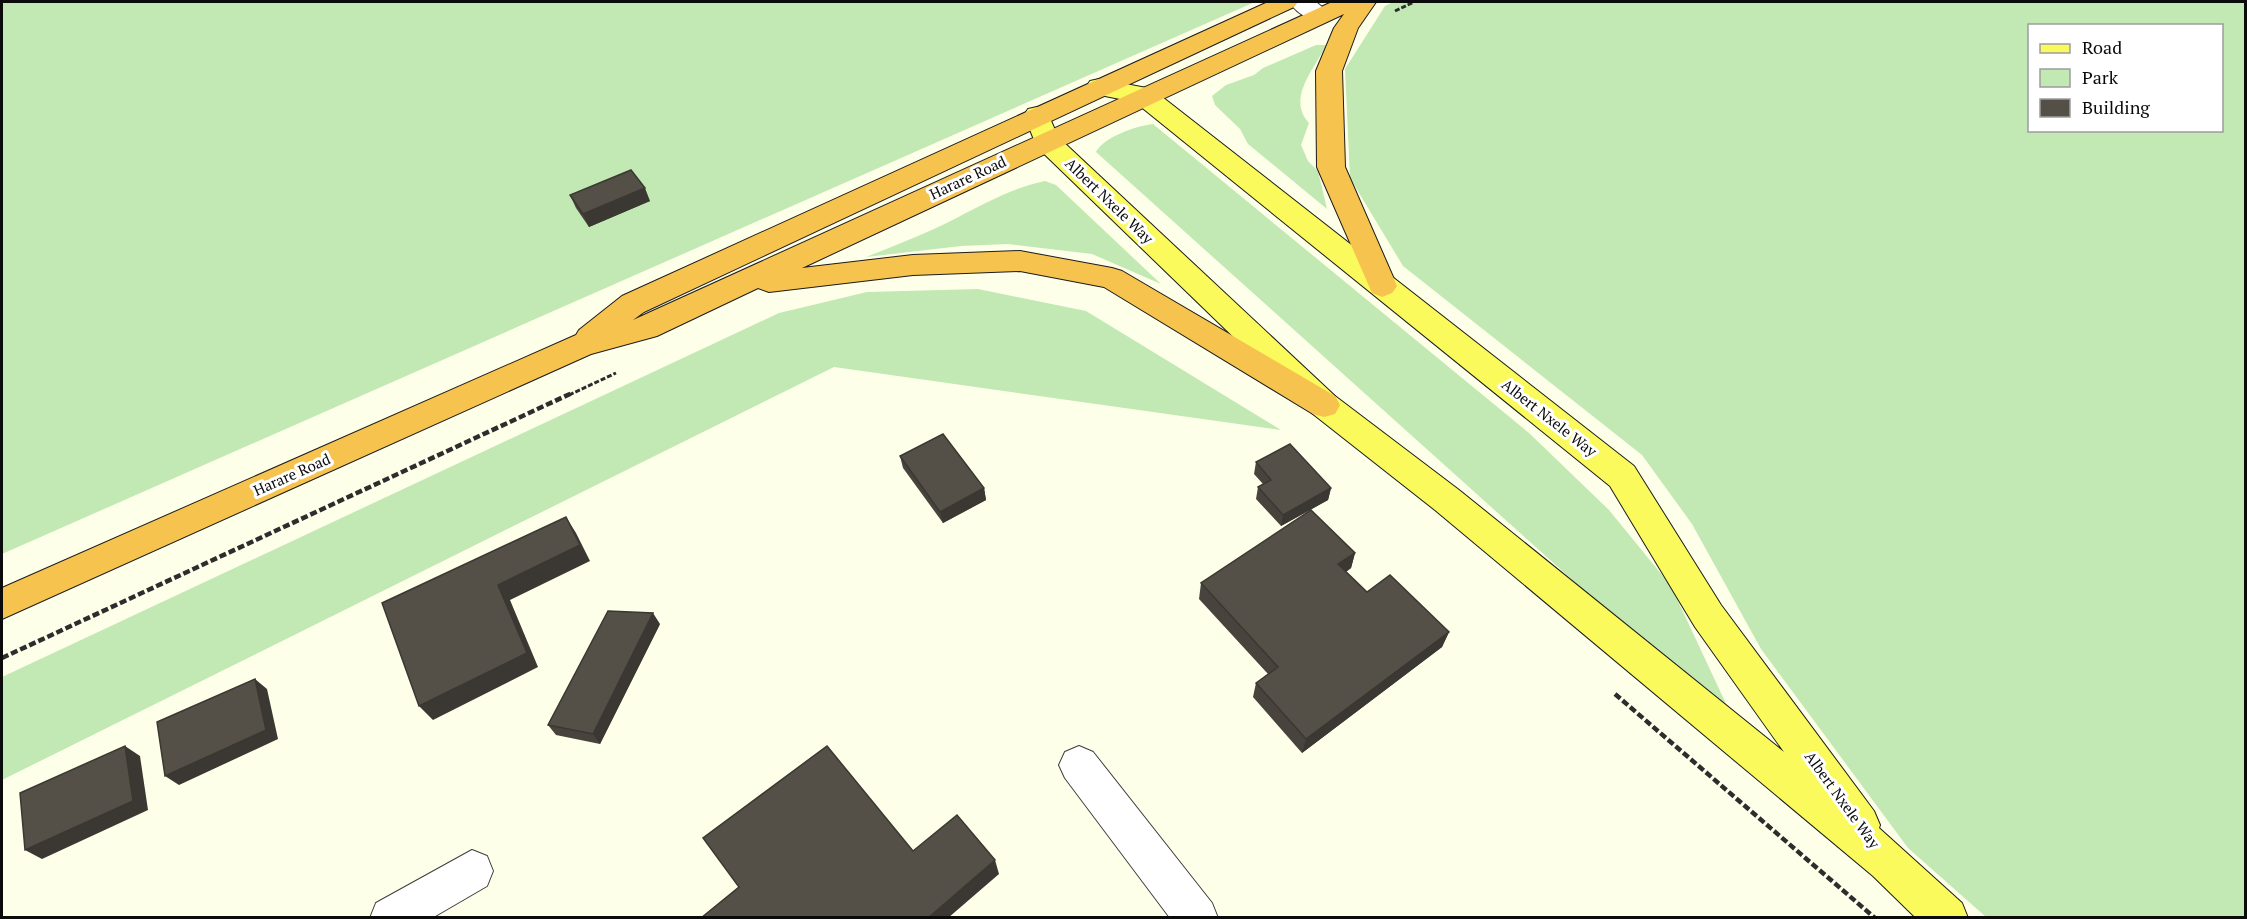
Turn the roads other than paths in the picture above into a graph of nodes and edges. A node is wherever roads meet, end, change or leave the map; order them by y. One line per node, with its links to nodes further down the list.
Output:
1 (1286, 2): 5 (highway, Harare Road)
2 (1350, 2): 4 (highway, Harare Road)
3 (1364, 2): 9 (highway)
4 (1311, 8): 6 (highway, Harare Road)
5 (1099, 87): 6 (main road, Albert Nxele Way); 7 (highway, Harare Road)
6 (1143, 96): 7 (highway, Harare Road); 9 (main road, Albert Nxele Way)
7 (1042, 128): 8 (highway, Harare Road); 10 (highway, Harare Road); 11 (main road, Albert Nxele Way)
8 (741, 285): 10 (highway, Harare Road); 11 (highway)
9 (1382, 286): 14 (main road, Albert Nxele Way)
10 (582, 345): 12 (highway, Harare Road)
11 (1324, 405): 14 (main road, Albert Nxele Way)
12 (2, 604)
13 (1079, 765): 17 (street)
14 (1888, 862): 18 (main road, Albert Nxele Way)
15 (472, 871): 16 (street)
16 (391, 918)
17 (1197, 918)
18 (1947, 918)

